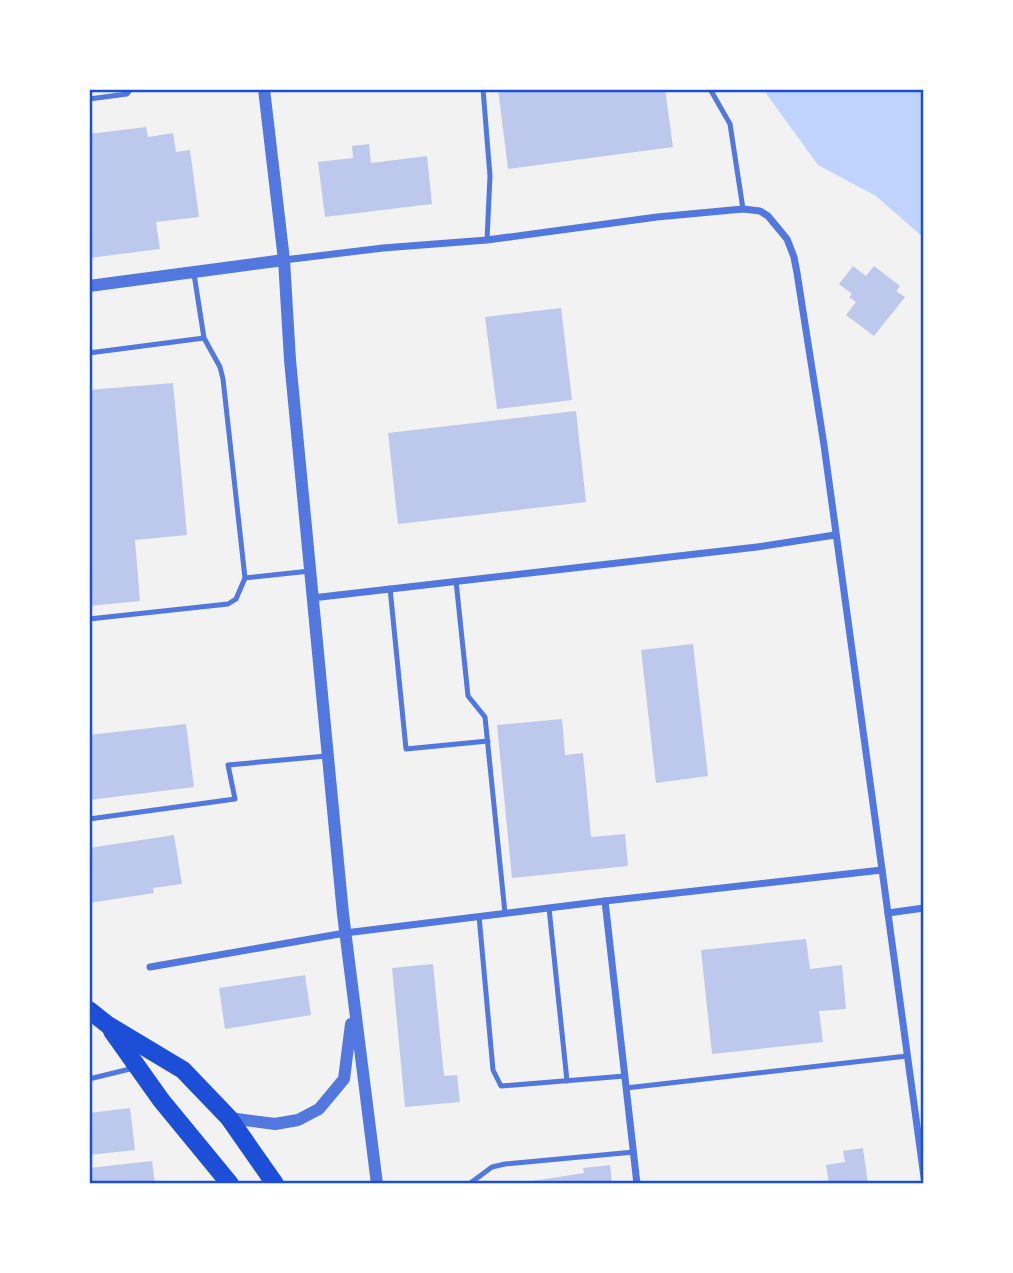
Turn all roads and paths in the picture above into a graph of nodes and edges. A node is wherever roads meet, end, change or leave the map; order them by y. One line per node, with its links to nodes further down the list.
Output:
1 (131, 89): 5 (lane)
2 (264, 89): 8 (street)
3 (484, 89): 7 (lane)
4 (710, 89): 6 (lane)
5 (89, 99)
6 (743, 209): 7 (street); 13 (street)
7 (486, 240): 8 (street)
8 (284, 260): 9 (street); 14 (street)
9 (194, 274): 10 (street); 11 (lane)
10 (89, 286)
11 (204, 338): 12 (lane); 15 (lane)
12 (89, 353)
13 (835, 536): 16 (street); 23 (street)
14 (310, 571): 15 (lane); 18 (street)
15 (245, 578): 19 (lane)
16 (456, 580): 17 (street); 20 (lane)
17 (390, 588): 18 (street); 20 (lane)
18 (312, 598): 21 (street)
19 (89, 619)
20 (488, 741): 27 (lane)
21 (328, 756): 22 (lane); 30 (street)
22 (89, 818)
23 (882, 870): 24 (street); 28 (street)
24 (605, 901): 25 (street); 37 (street)
25 (550, 908): 27 (street); 39 (lane)
26 (924, 908): 28 (street)
27 (505, 913): 29 (street)
28 (888, 913): 35 (street)
29 (479, 916): 30 (street); 39 (lane)
30 (345, 933): 31 (street); 32 (street)
31 (150, 967)
32 (353, 1006): 41 (street); 47 (street)
33 (89, 1010): 34 (highway)
34 (108, 1025): 36 (highway); 41 (highway)
35 (907, 1056): 40 (lane); 43 (street)
36 (137, 1067): 38 (lane); 45 (highway)
37 (625, 1076): 39 (lane); 40 (street)
38 (89, 1079)
39 (567, 1081)
40 (626, 1088): 42 (street)
41 (229, 1118): 46 (highway)
42 (634, 1152): 48 (lane); 49 (street)
43 (922, 1154): 44 (street)
44 (924, 1177)
45 (230, 1184)
46 (275, 1184)
47 (377, 1184)
48 (469, 1184)
49 (637, 1184)

